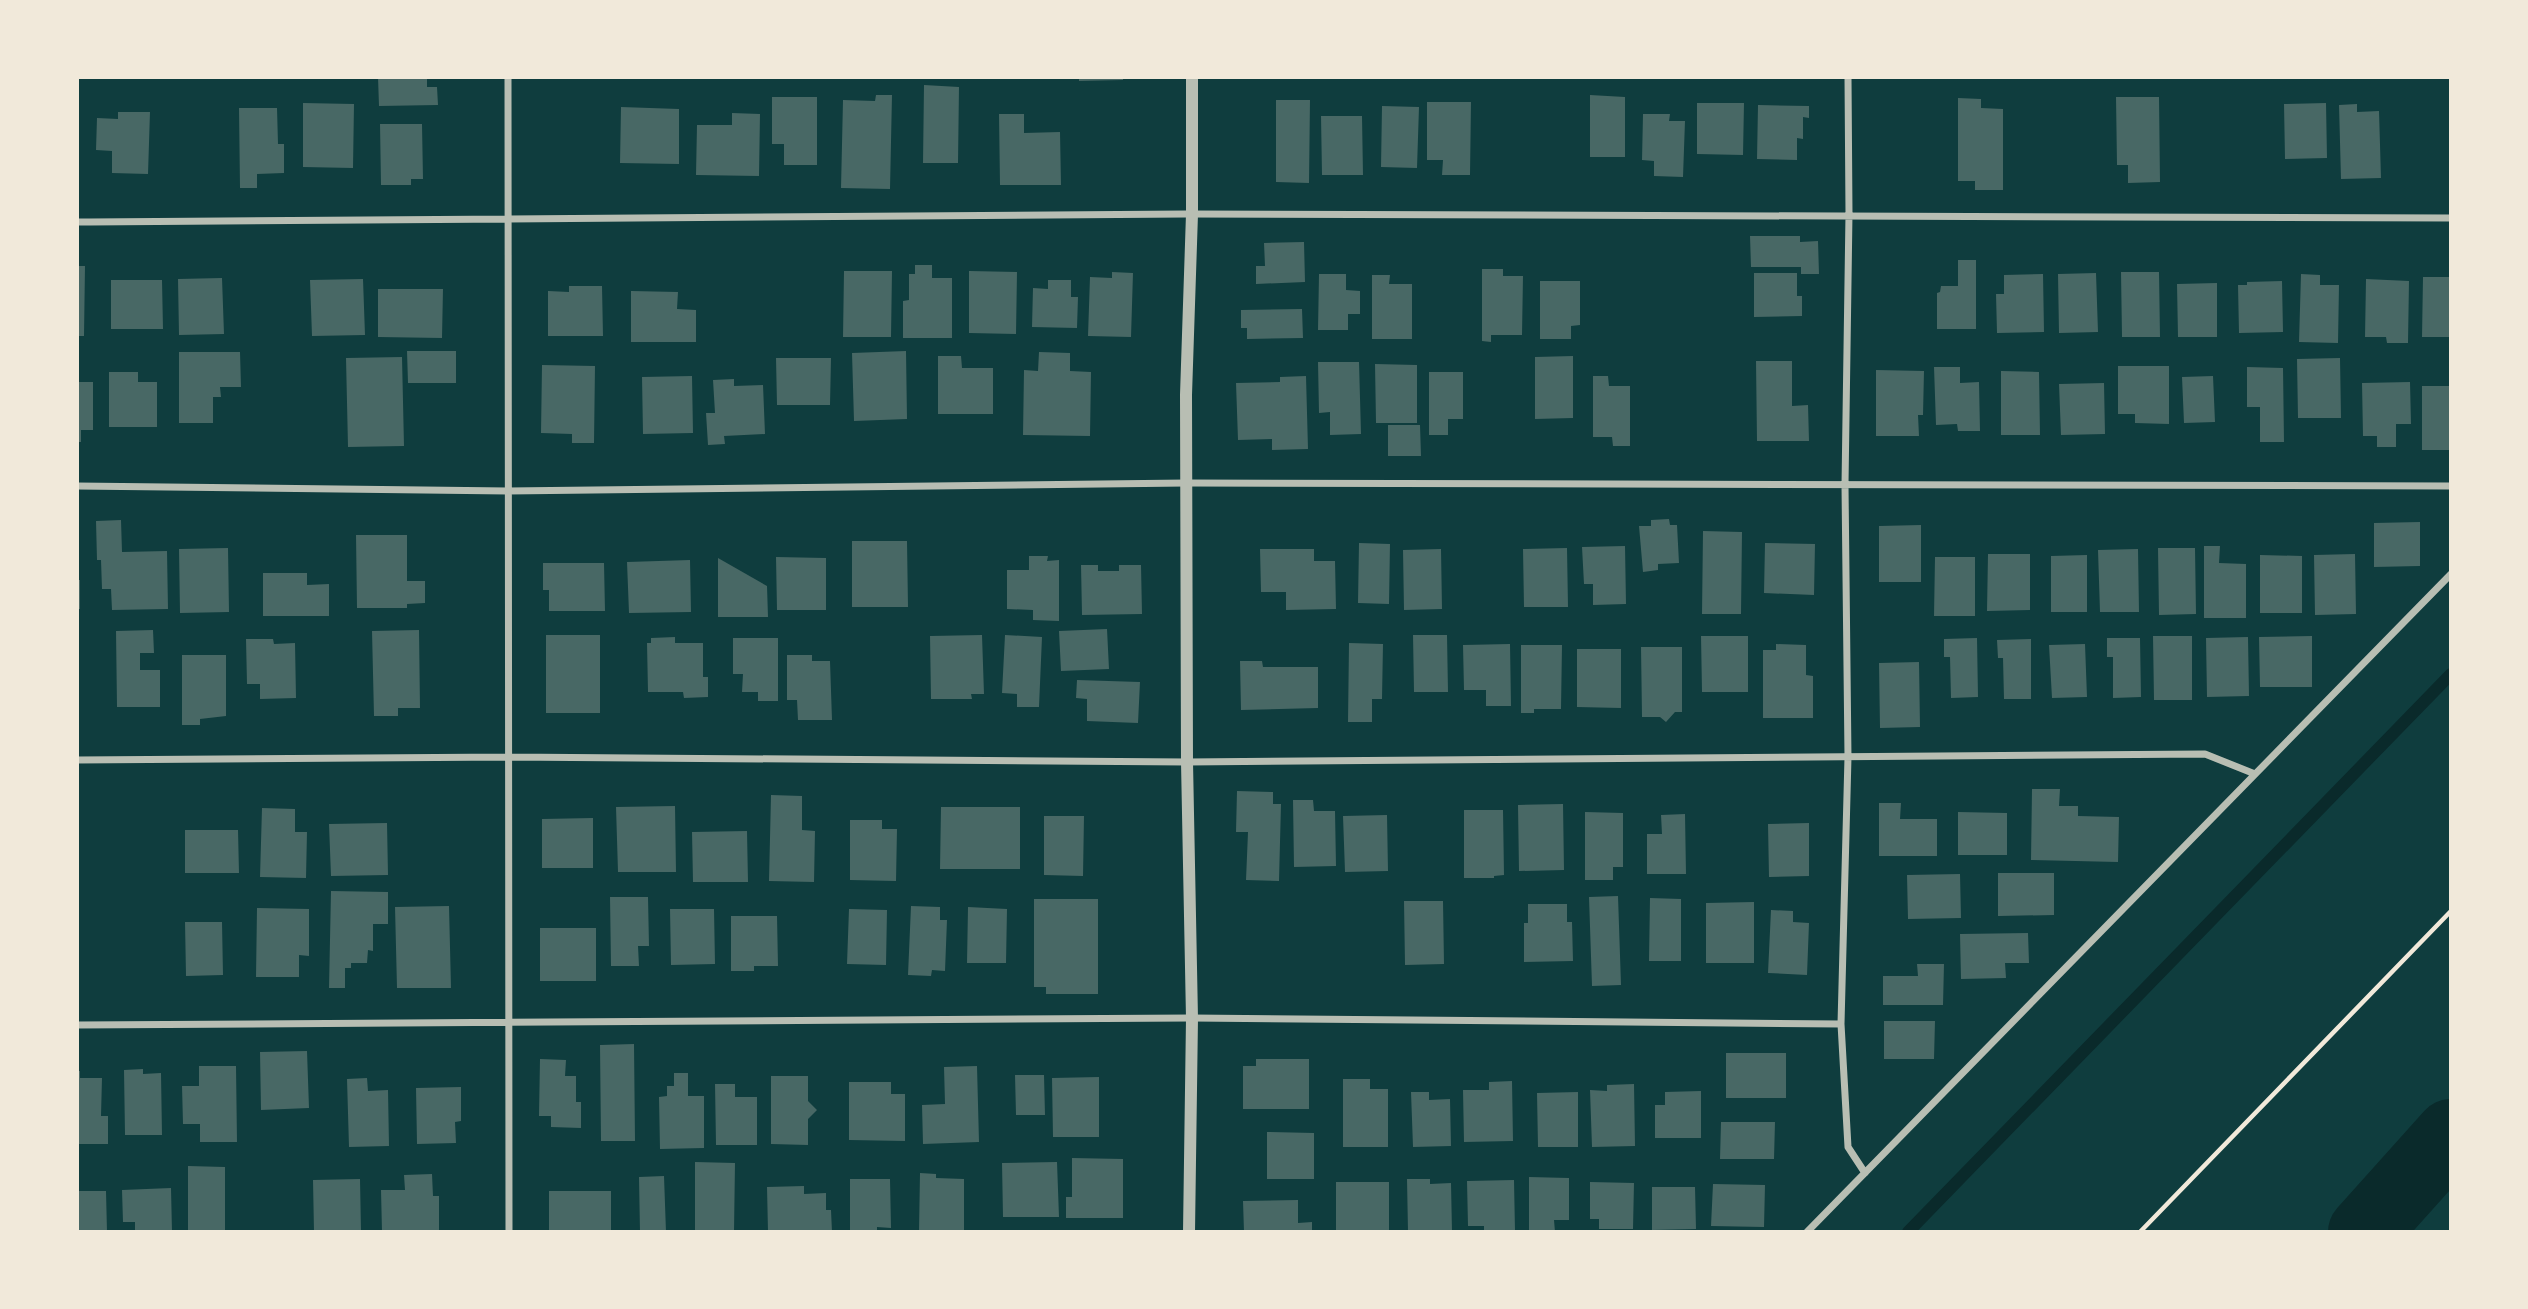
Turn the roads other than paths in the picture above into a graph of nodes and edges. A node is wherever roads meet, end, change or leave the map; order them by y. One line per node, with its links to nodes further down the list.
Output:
1 (508, 77): 7 (street)
2 (1192, 77): 4 (street)
3 (1848, 77): 5 (street)
4 (1192, 214): 5 (street); 7 (street); 9 (street)
5 (1849, 214): 6 (street); 10 (street)
6 (2451, 218)
7 (508, 221): 8 (street); 13 (street)
8 (77, 222)
9 (1186, 483): 10 (street); 13 (street); 18 (street)
10 (1844, 485): 12 (street); 16 (street)
11 (77, 486): 13 (street)
12 (2451, 486)
13 (508, 491): 15 (street)
14 (2451, 574): 19 (street)
15 (508, 757): 17 (street); 18 (street); 21 (street)
16 (1848, 757): 18 (street); 19 (street); 22 (street)
17 (77, 760)
18 (1187, 762): 20 (street)
19 (2255, 774): 24 (street)
20 (1192, 1018): 21 (street); 22 (street); 26 (street)
21 (509, 1023): 23 (street); 25 (street)
22 (1841, 1024): 24 (street)
23 (77, 1025)
24 (1865, 1173): 27 (street)
25 (509, 1232)
26 (1189, 1232)
27 (1807, 1232)

